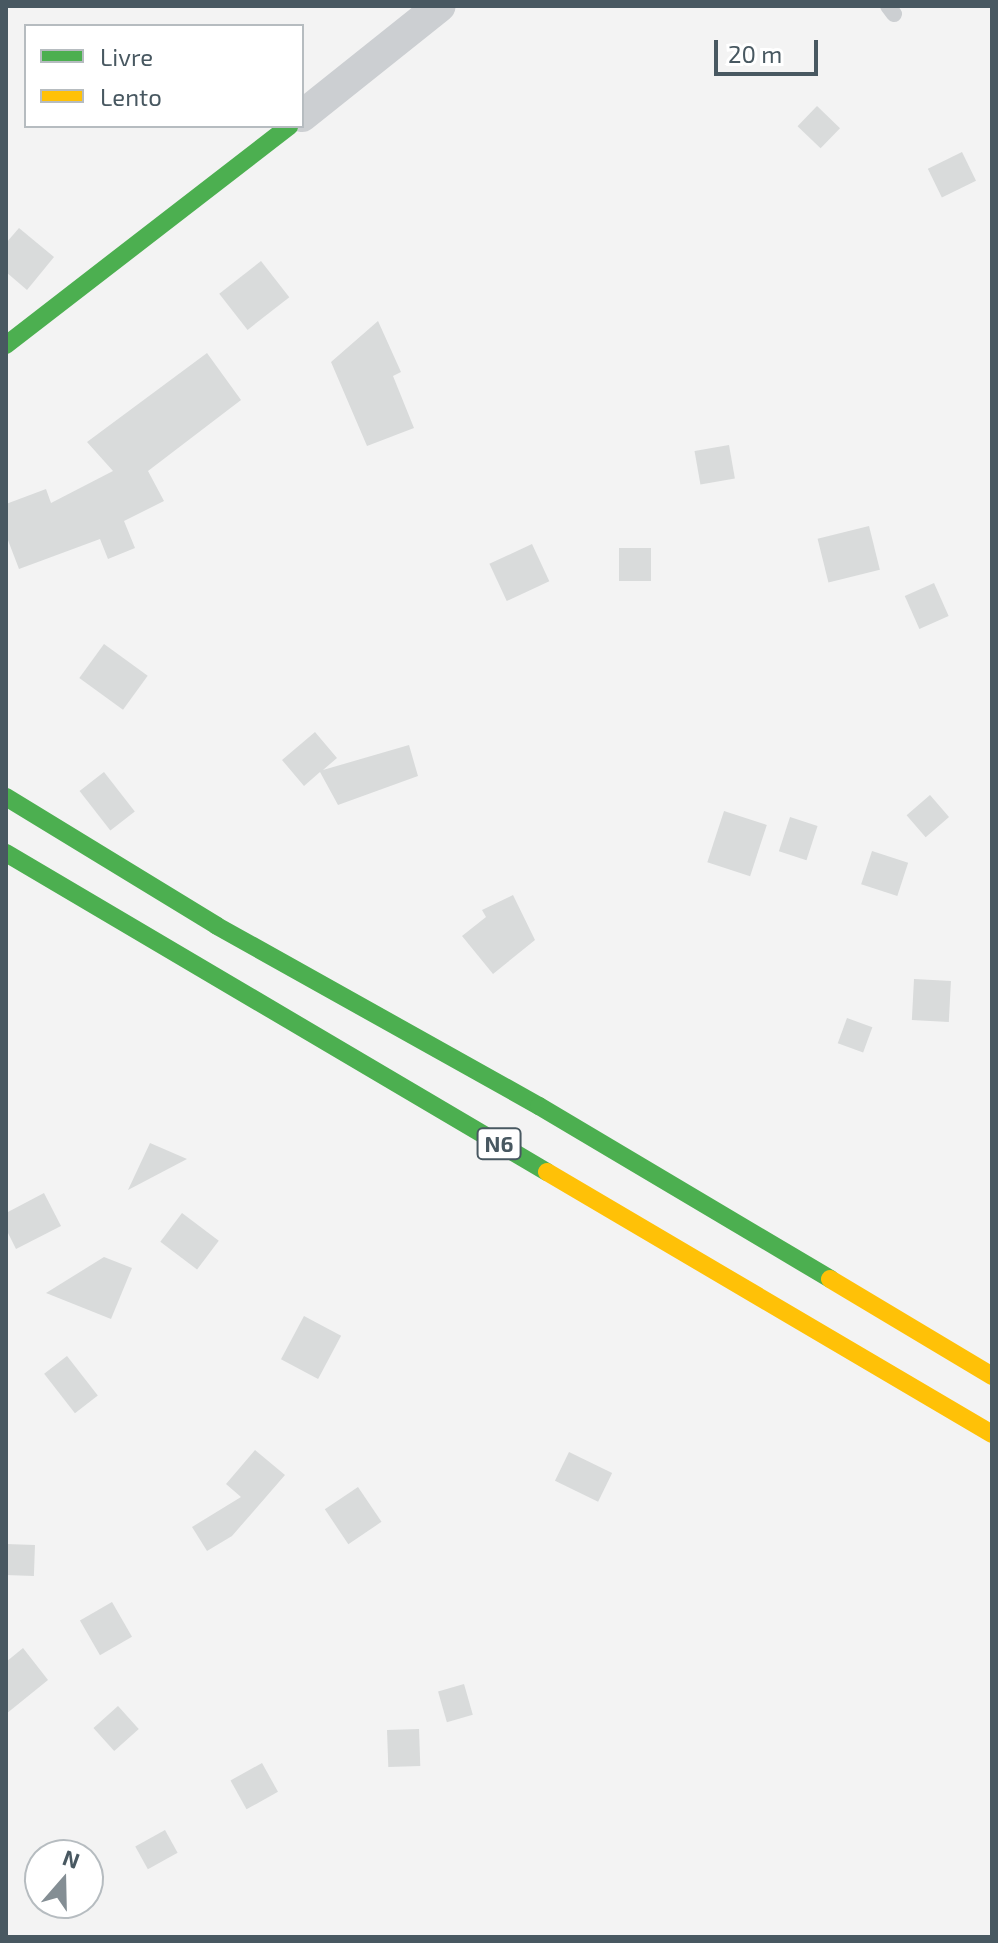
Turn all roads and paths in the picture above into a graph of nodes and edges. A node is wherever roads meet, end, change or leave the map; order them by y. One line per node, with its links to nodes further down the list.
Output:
1 (440, 6): 2 (street)
2 (304, 114)
3 (286, 128): 4 (main road)
4 (6, 345)
5 (6, 797): 7 (main road, N6)
6 (6, 853): 8 (main road, N6)
7 (992, 1376)
8 (992, 1434)

